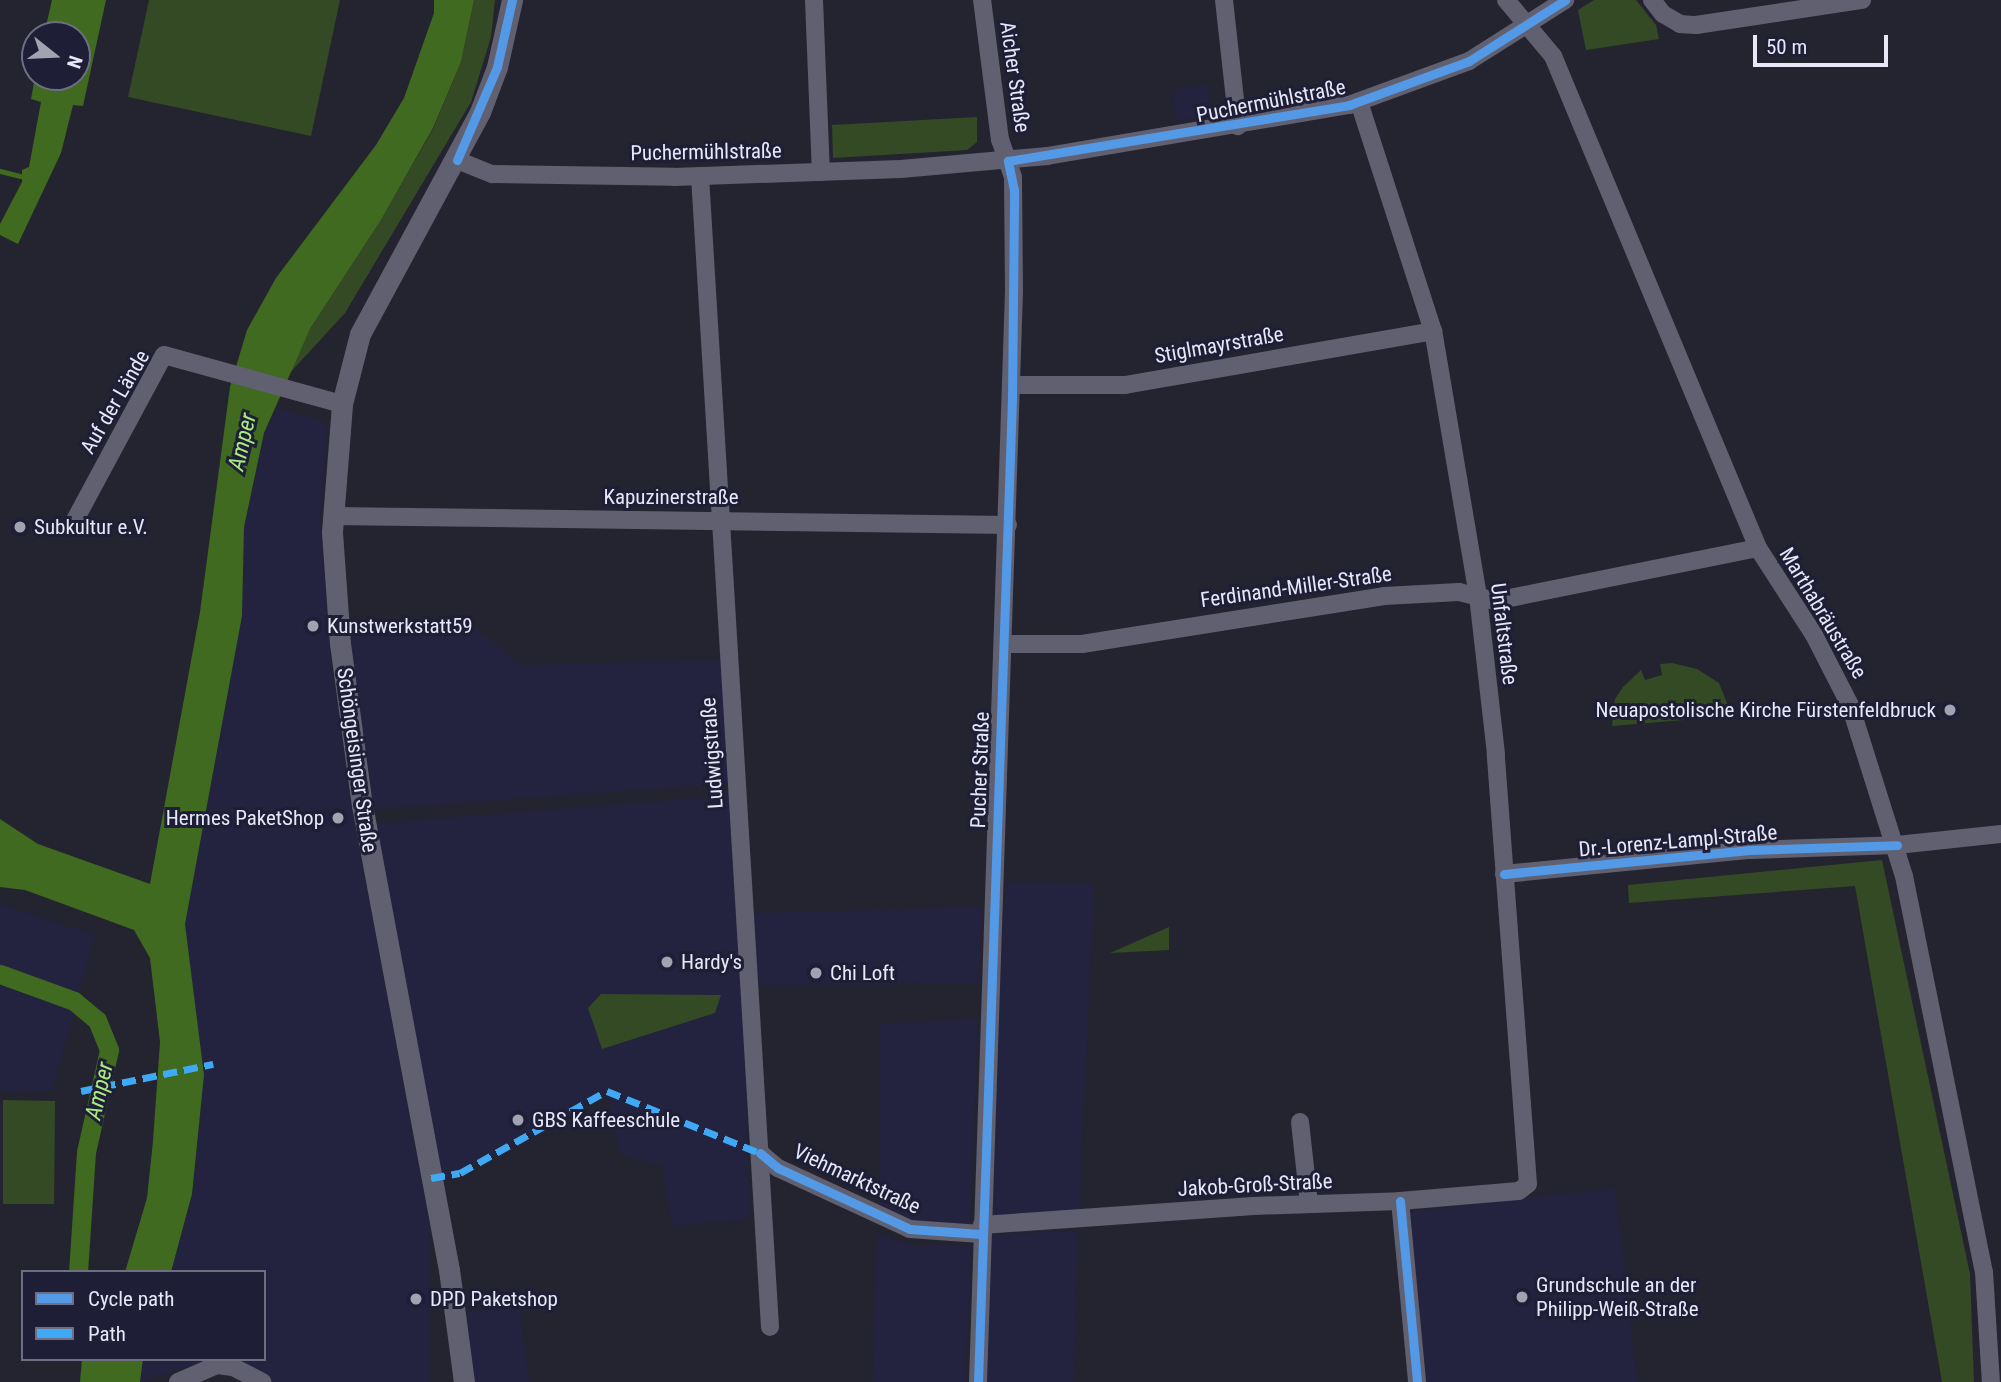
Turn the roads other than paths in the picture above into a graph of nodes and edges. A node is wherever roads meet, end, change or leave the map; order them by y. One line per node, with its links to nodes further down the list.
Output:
1 (512, 0): 12 (street, Schöngeisinger Straße)
2 (814, 0): 14 (street)
3 (982, 0): 13 (street, Aicher Straße)
4 (1224, 0): 11 (street)
5 (1506, 0): 9 (street, Marthabräustraße)
6 (1564, 0): 9 (street, Puchermühlstraße)
7 (1652, 0): 8 (street)
8 (1862, 0)
9 (1525, 28): 10 (street, Puchermühlstraße); 23 (street, Marthabräustraße)
10 (1359, 102): 11 (street, Puchermühlstraße); 16 (street, Unfaltstraße)
11 (1238, 125): 13 (street, Puchermühlstraße)
12 (457, 160): 15 (street, Puchermühlstraße); 18 (street, Schöngeisinger Straße)
13 (1008, 161): 14 (street, Puchermühlstraße); 17 (street, Pucher Straße)
14 (821, 172): 15 (street, Puchermühlstraße)
15 (700, 176): 21 (street, Ludwigstraße)
16 (1433, 331): 17 (street, Stiglmayrstraße); 24 (street, Unfaltstraße)
17 (1012, 385): 22 (street, Pucher Straße)
18 (342, 404): 19 (street, Schöngeisinger Straße); 20 (street, Auf der Lände)
19 (333, 516): 21 (street, Kapuzinerstraße); 38 (street, Schöngeisinger Straße)
20 (75, 520)
21 (722, 521): 22 (street, Kapuzinerstraße); 30 (street, Ludwigstraße)
22 (1008, 524): 25 (street, Pucher Straße)
23 (1758, 548): 24 (street, Ferdinand-Miller-Straße); 27 (street, Marthabräustraße)
24 (1478, 596): 25 (street, Ferdinand-Miller-Straße); 28 (street, Unfaltstraße)
25 (1003, 644): 34 (street, Pucher Straße)
26 (2001, 834): 27 (street, Dr.-Lorenz-Lampl-Straße)
27 (1897, 845): 28 (street, Dr.-Lorenz-Lampl-Straße); 41 (street, Marthabräustraße)
28 (1504, 874): 31 (street, Unfaltstraße)
29 (1300, 1122): 33 (street)
30 (760, 1153): 34 (street, Viehmarktstraße); 35 (street, Ludwigstraße)
31 (1528, 1184): 32 (street, Jakob-Groß-Straße)
32 (1400, 1201): 33 (street, Jakob-Groß-Straße); 40 (street)
33 (1309, 1205): 34 (street, Jakob-Groß-Straße)
34 (982, 1230): 39 (street, Pucher Straße)
35 (770, 1327)
36 (178, 1382): 37 (street)
37 (262, 1382)
38 (464, 1382)
39 (978, 1382)
40 (1417, 1382)
41 (1991, 1382)

